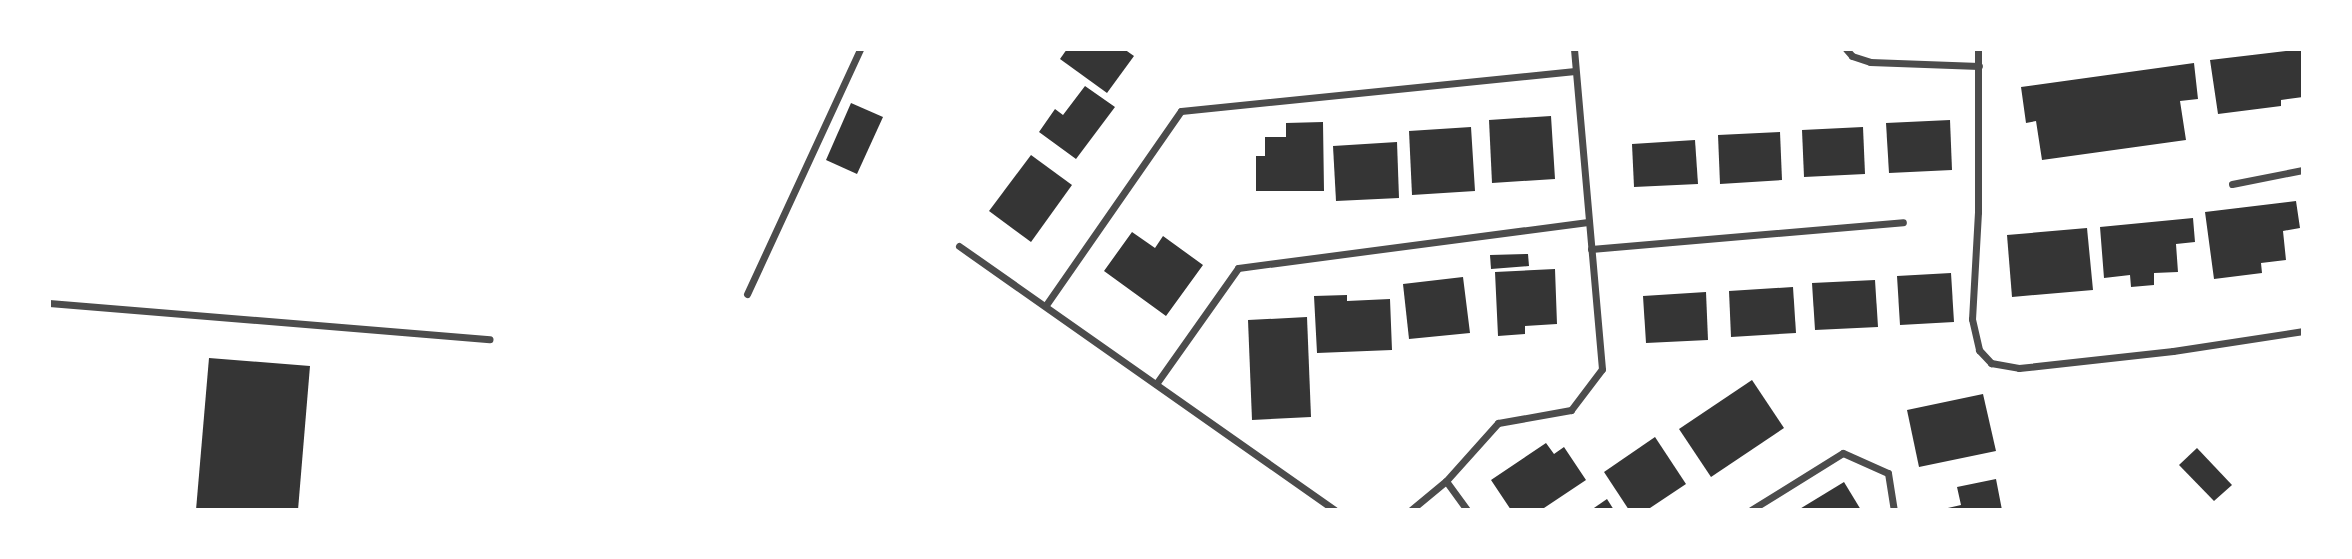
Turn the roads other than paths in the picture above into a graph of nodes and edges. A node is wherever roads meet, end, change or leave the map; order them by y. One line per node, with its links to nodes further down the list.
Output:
1 (860, 49): 13 (street)
2 (1574, 49): 6 (street)
3 (1846, 49): 5 (street)
4 (1978, 49): 5 (street)
5 (1979, 66): 16 (street)
6 (1575, 71): 9 (street); 15 (street)
7 (2303, 170): 8 (street)
8 (2232, 184)
9 (1588, 222): 12 (street); 18 (street)
10 (1903, 222): 12 (street)
11 (959, 246): 15 (street)
12 (1591, 249): 19 (street)
13 (747, 294)
14 (49, 303): 17 (street)
15 (1046, 305): 18 (street)
16 (2303, 331)
17 (490, 339)
18 (1156, 384): 20 (street)
19 (1446, 481): 21 (street); 22 (street)
20 (1335, 510)
21 (1411, 510)
22 (1467, 510)
23 (1751, 510): 24 (street)
24 (1894, 510)

